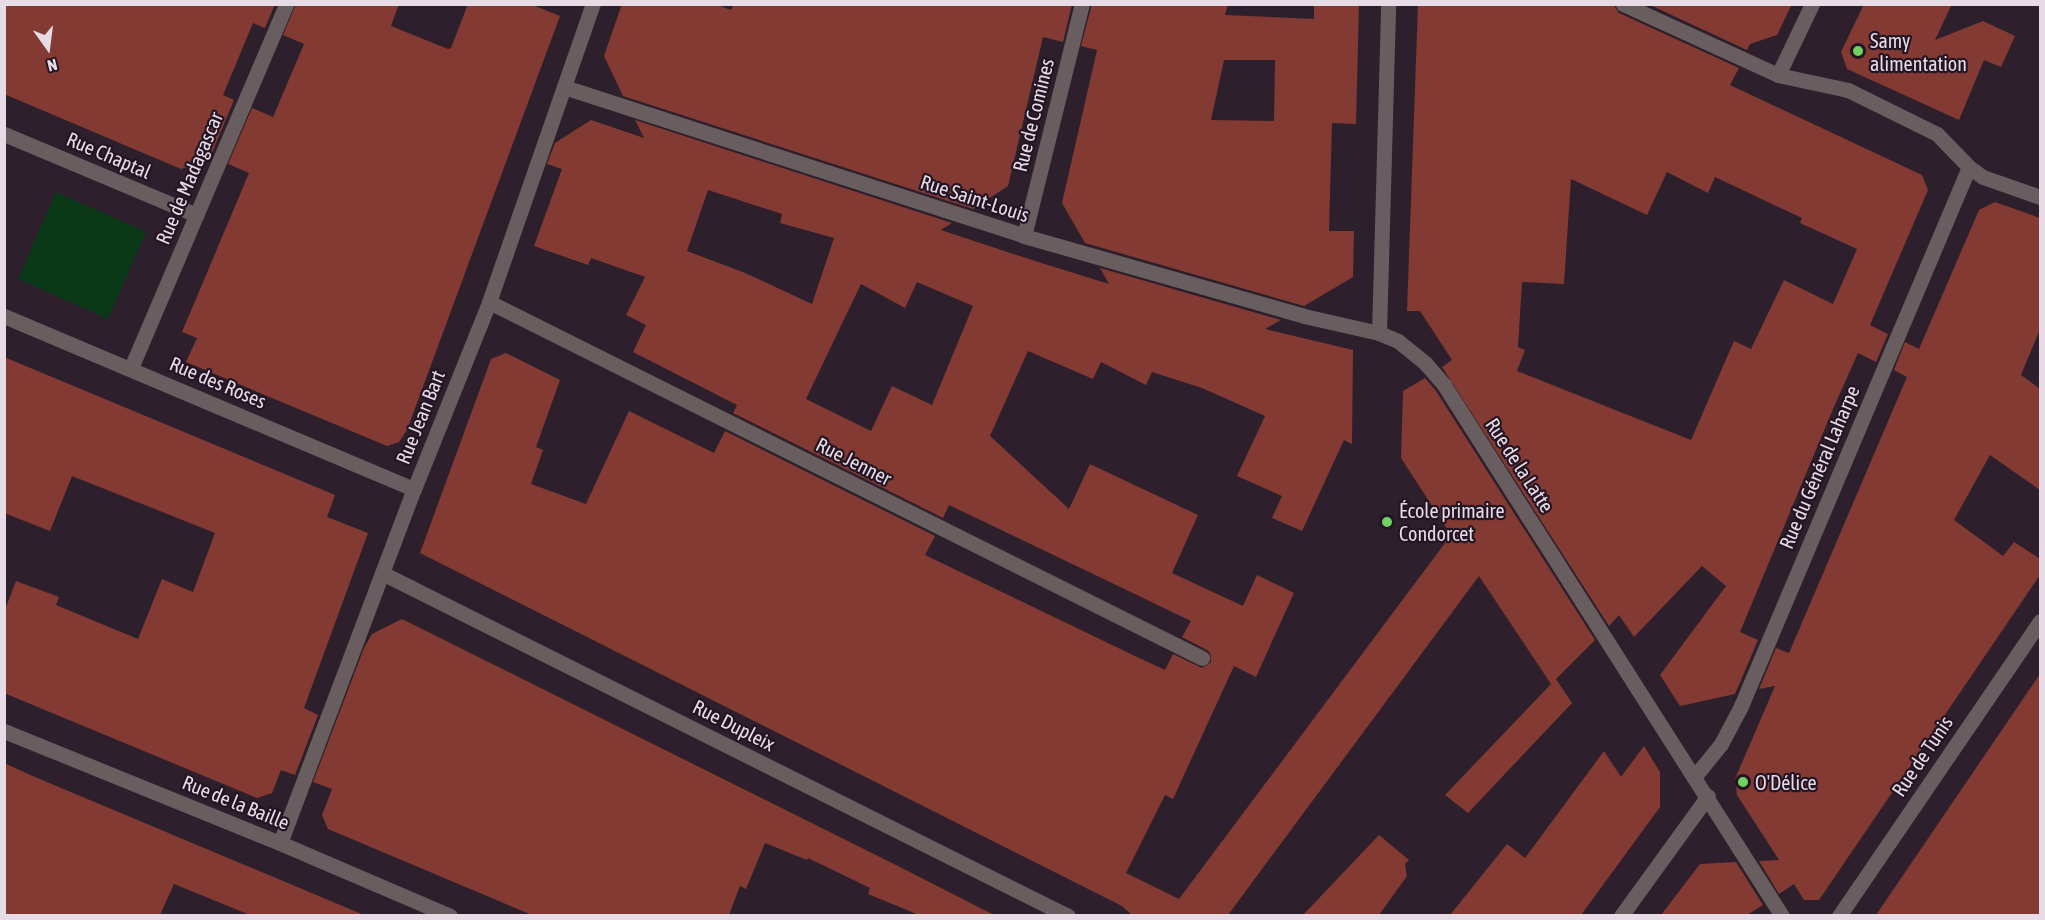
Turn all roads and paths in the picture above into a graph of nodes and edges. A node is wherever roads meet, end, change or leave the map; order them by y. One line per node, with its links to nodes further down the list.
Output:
1 (286, 4): 12 (street, Rue de Madagascar)
2 (593, 4): 8 (street, Rue Jean Bart)
3 (1082, 4): 13 (street, Rue de Comines)
4 (1388, 4): 16 (street)
5 (1623, 4): 7 (street)
6 (1812, 4): 7 (street)
7 (1778, 75): 10 (street)
8 (564, 87): 13 (street, Rue Saint-Louis); 14 (street, Rue Jean Bart)
9 (4, 134): 12 (street, Rue Chaptal)
10 (1969, 167): 11 (street); 23 (street, Rue du Général Laharpe)
11 (2040, 198)
12 (197, 215): 17 (street, Rue de Madagascar)
13 (1024, 236): 16 (street, Rue Saint-Louis)
14 (489, 302): 18 (street, Rue Jean Bart); 21 (street, Rue Jenner)
15 (4, 316): 17 (street, Rue des Roses)
16 (1378, 333): 23 (street, Rue de la Latte)
17 (132, 368): 18 (street, Rue des Roses)
18 (414, 489): 19 (street, Rue Jean Bart)
19 (382, 573): 25 (street, Rue Jean Bart); 27 (street, Rue Dupleix)
20 (2040, 621): 30 (street, Rue de Tunis)
21 (1202, 658)
22 (4, 731): 25 (street, Rue de la Baille)
23 (1695, 776): 24 (street, Rue de la Latte)
24 (1708, 796): 28 (street); 29 (street, Rue de la Latte)
25 (280, 843): 26 (street, Rue de la Baille)
26 (450, 915)
27 (1068, 915)
28 (1621, 915)
29 (1782, 915)
30 (1839, 915)

